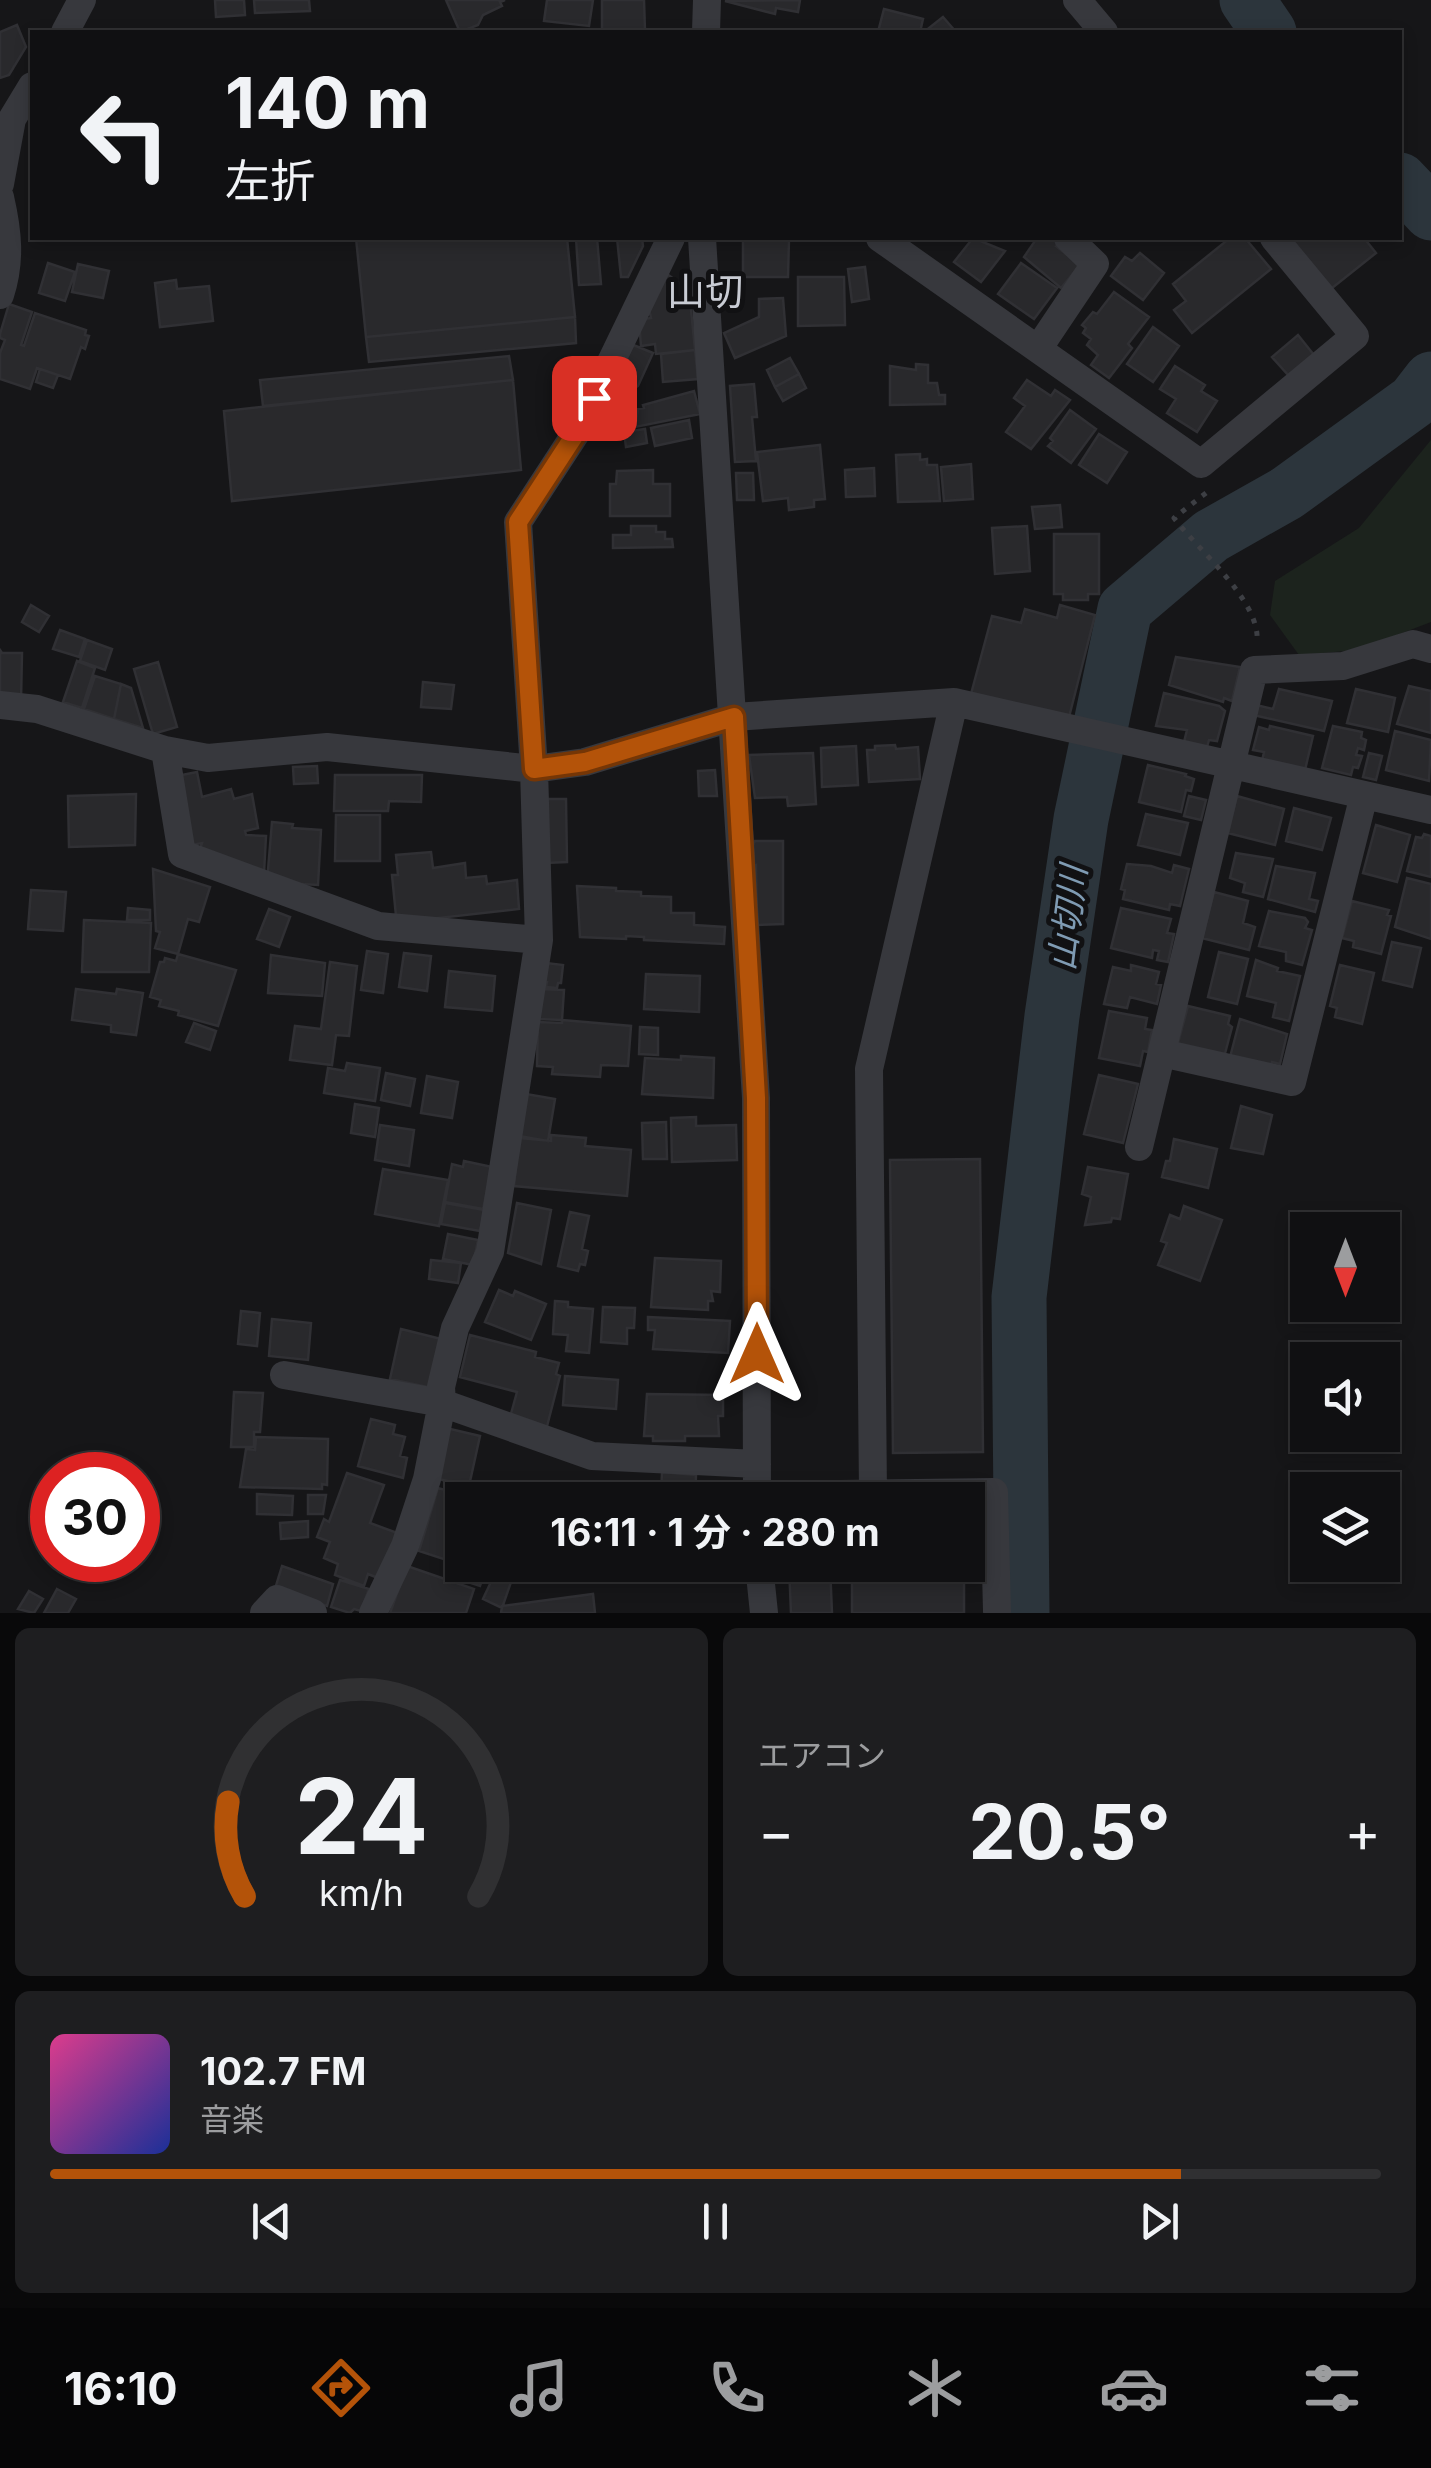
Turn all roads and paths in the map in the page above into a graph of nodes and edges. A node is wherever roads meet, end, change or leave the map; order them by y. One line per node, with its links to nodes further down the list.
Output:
1 (82, 0): 4 (street)
2 (707, 0): 5 (street)
3 (1077, 0): 6 (street)
4 (66, 30)
5 (706, 30)
6 (1102, 30)
7 (30, 89): 8 (street)
8 (0, 184)
9 (0, 197): 15 (street)
10 (671, 240): 25 (street)
11 (702, 240): 22 (street)
12 (883, 240): 16 (street)
13 (1070, 240): 16 (street)
14 (1276, 240): 16 (street)
15 (0, 295)
16 (1038, 349)
17 (1180, 526): 19 (path)
18 (1431, 649): 19 (street)
19 (1254, 670): 24 (street)
20 (954, 702): 22 (street); 24 (street); 35 (street)
21 (0, 705): 23 (street)
22 (734, 717): 25 (street); 33 (street)
23 (164, 750): 25 (street); 28 (street)
24 (1232, 765): 26 (street); 29 (street)
25 (534, 769): 28 (street)
26 (1364, 795): 27 (street); 29 (street)
27 (1431, 810)
28 (539, 940): 32 (street)
29 (1162, 1053): 30 (street)
30 (1139, 1147)
31 (284, 1375): 32 (street)
32 (442, 1402): 33 (street); 41 (street)
33 (758, 1464): 34 (street)
34 (758, 1482)
35 (874, 1482)
36 (985, 1492): 38 (street)
37 (761, 1582): 42 (street)
38 (998, 1611)
39 (264, 1613): 40 (street)
40 (313, 1613)
41 (373, 1613)
42 (764, 1613)

